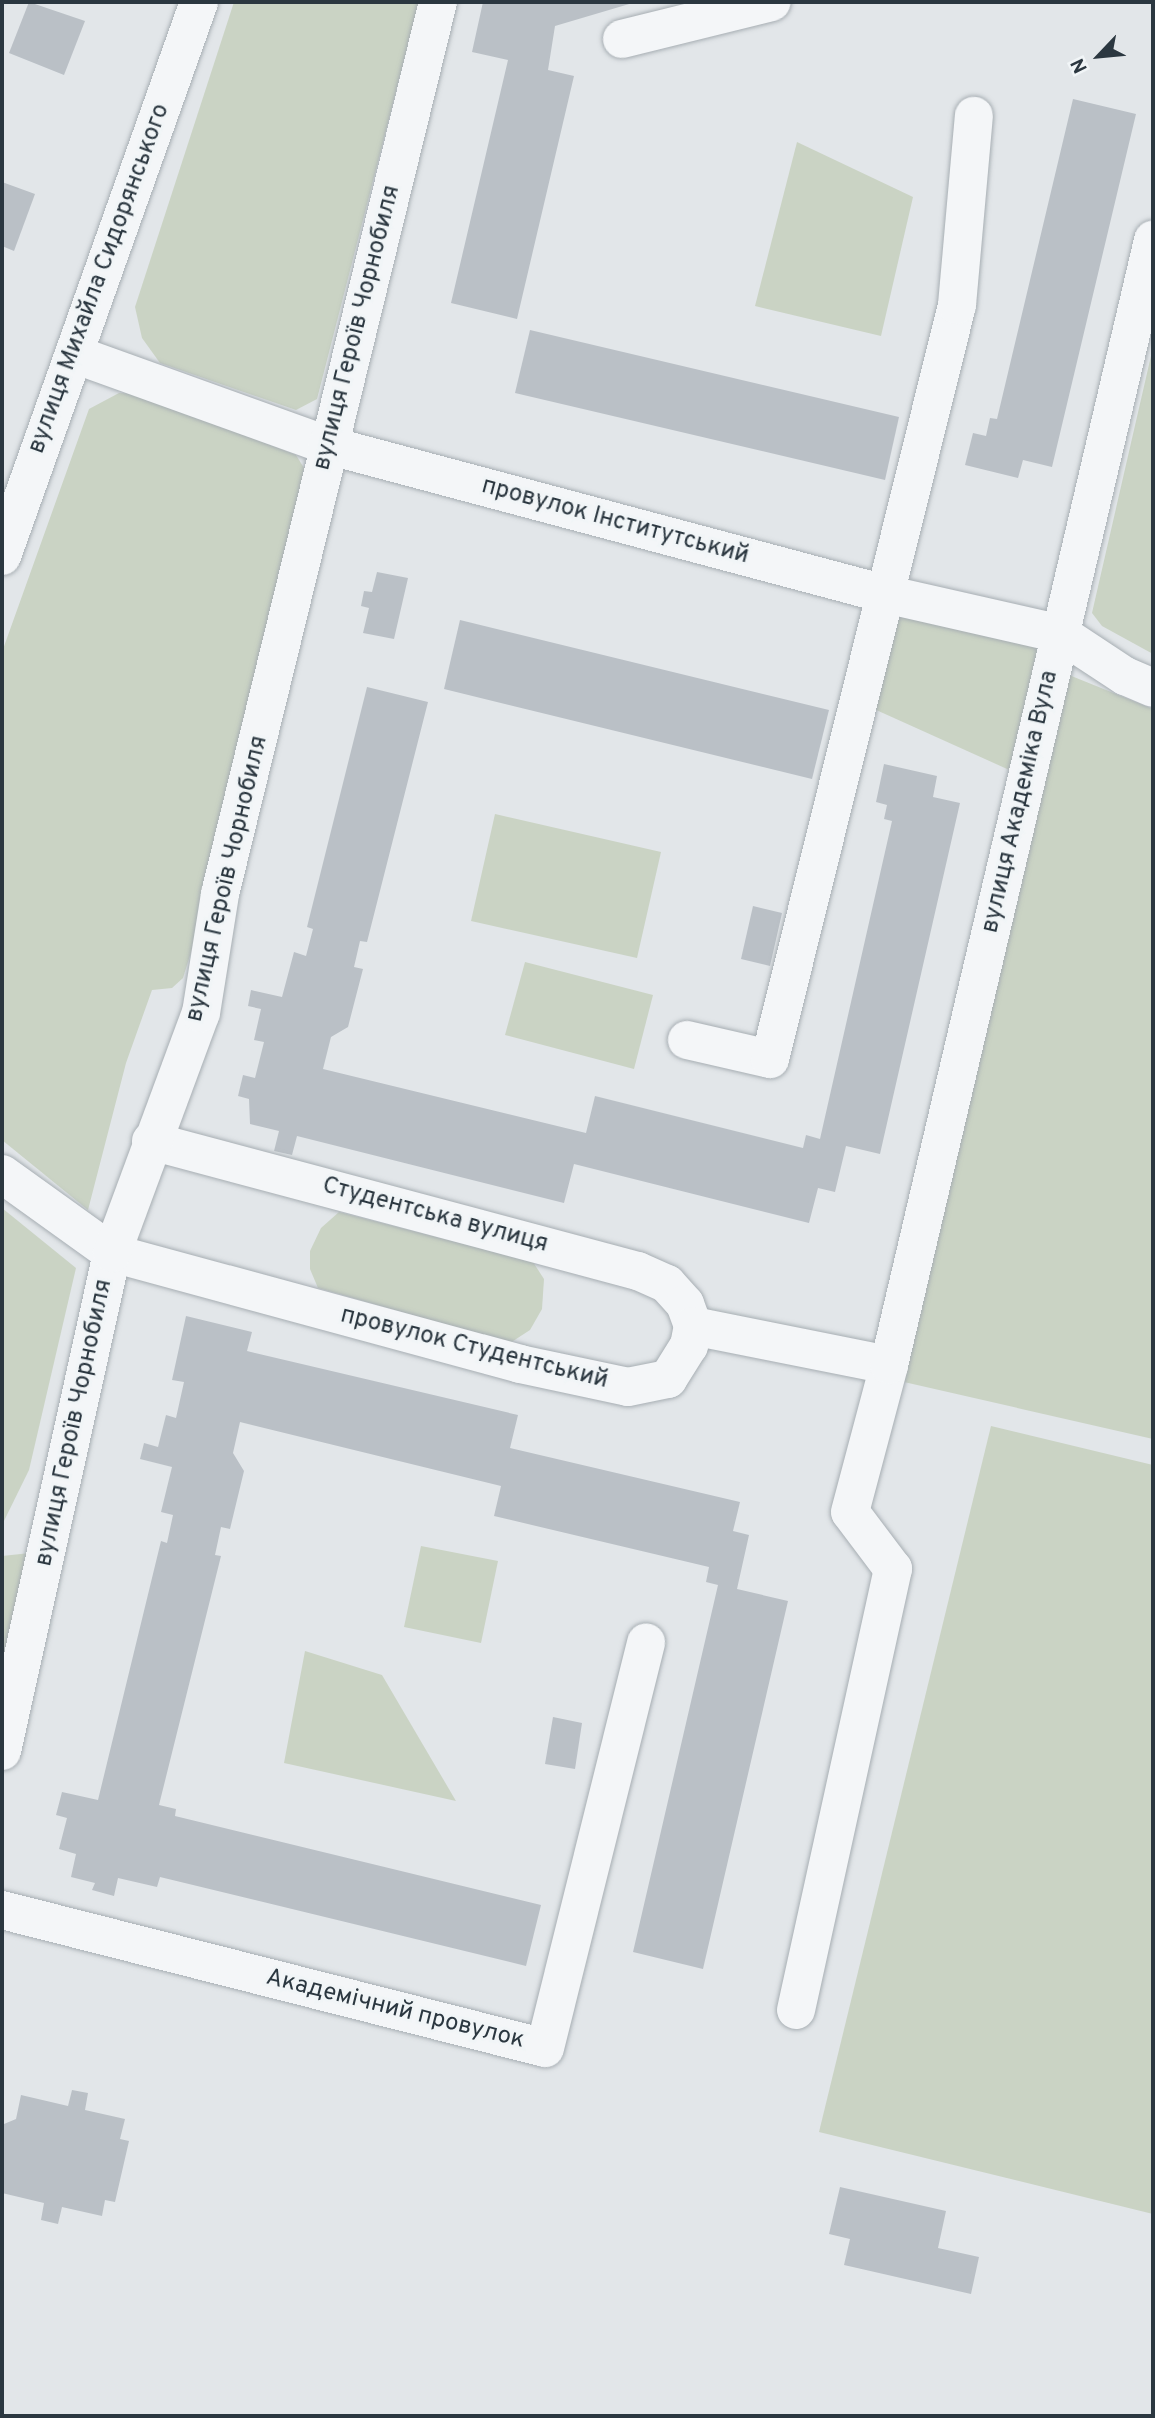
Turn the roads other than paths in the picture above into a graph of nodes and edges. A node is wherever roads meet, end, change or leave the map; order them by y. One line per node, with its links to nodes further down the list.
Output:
1 (199, 2): 7 (street, вулиця Михайла Сидорянського)
2 (438, 2): 8 (street, вулиця Героїв Чорнобиля)
3 (772, 2): 4 (street)
4 (622, 39)
5 (974, 116): 10 (street)
6 (1153, 240): 11 (street, вулиця Академіка Вула)
7 (74, 354): 8 (street, провулок Інститутський); 9 (street, вулиця Михайла Сидорянського)
8 (327, 444): 10 (street, провулок Інститутський); 14 (street, вулиця Героїв Чорнобиля)
9 (2, 556)
10 (885, 594): 11 (street, провулок Інститутський); 13 (street)
11 (1061, 634): 12 (street, провулок Інститутський); 18 (street, вулиця Академіка Вула)
12 (1153, 688)
13 (687, 1040)
14 (151, 1141): 16 (street, вулиця Героїв Чорнобиля); 17 (street, Студентська вулиця)
15 (2, 1174): 16 (street)
16 (112, 1253): 17 (street, провулок Студентський); 20 (street, вулиця Героїв Чорнобиля)
17 (693, 1326): 18 (street)
18 (889, 1365): 22 (street, вулиця Академіка Вула)
19 (646, 1642): 21 (street, Академічний провулок)
20 (2, 1751)
21 (2, 1910)
22 (796, 2010)

